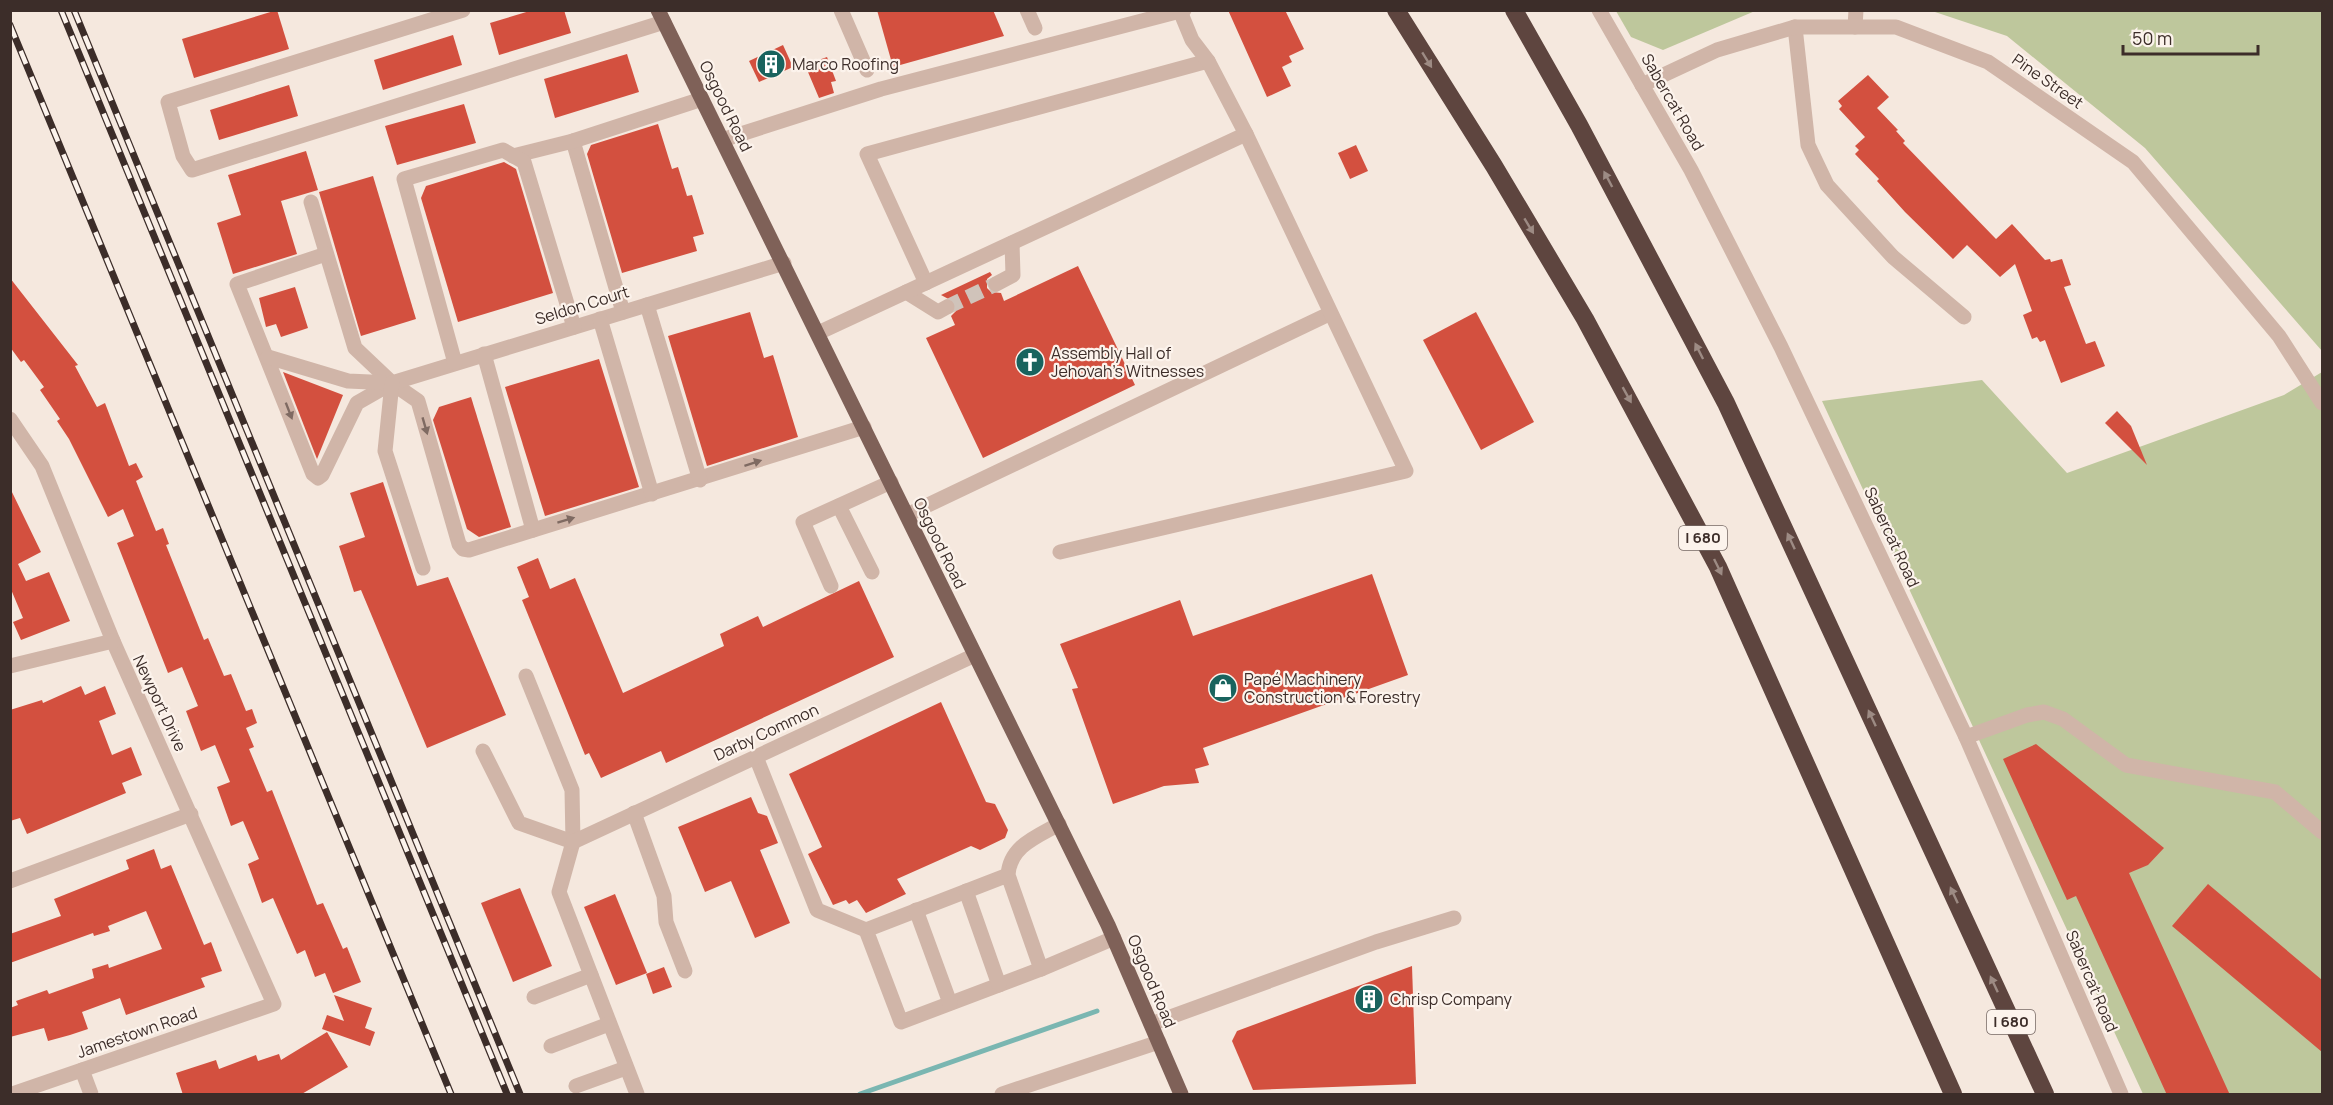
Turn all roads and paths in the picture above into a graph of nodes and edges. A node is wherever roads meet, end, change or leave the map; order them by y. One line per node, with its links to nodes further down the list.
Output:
1 (463, 10): 9 (street)
2 (841, 10): 14 (street)
3 (1027, 10): 12 (street)
4 (1396, 10): 91 (highway, I 680, one-way to 91)
5 (1514, 10): 92 (highway, I 680, one-way to 5)
6 (1599, 10): 15 (street, Sabercat Road)
7 (1856, 10): 11 (street)
8 (1182, 11): 13 (street); 18 (street)
9 (661, 14): 16 (main road, Osgood Road)
10 (1795, 27): 11 (street, Pine Street); 15 (street, Pine Street); 32 (street)
11 (1855, 27): 40 (street, Pine Street)
12 (1035, 28)
13 (1208, 60): 17 (street); 25 (street)
14 (867, 70)
15 (1642, 86): 57 (street, Sabercat Road)
16 (702, 99): 18 (main road, Osgood Road); 19 (street)
17 (1246, 134): 22 (street); 31 (street)
18 (722, 140): 24 (main road, Osgood Road)
19 (573, 141): 20 (street); 30 (street)
20 (513, 156): 34 (street); 38 (street)
21 (311, 202): 23 (street)
22 (1012, 243): 25 (street); 26 (street)
23 (327, 254): 37 (street); 39 (street)
24 (784, 263): 28 (street, Seldon Court); 35 (main road, Osgood Road)
25 (926, 283): 27 (street)
26 (996, 284)
27 (906, 292): 29 (street); 35 (street)
28 (646, 305): 30 (street, Seldon Court); 43 (street)
29 (947, 308)
30 (622, 312): 33 (street, Seldon Court)
31 (1329, 314): 47 (street); 49 (street)
32 (1964, 317)
33 (600, 319): 34 (street, Seldon Court); 45 (street)
34 (574, 327): 36 (street, Seldon Court)
35 (818, 333): 42 (main road, Osgood Road)
36 (484, 354): 38 (street, Seldon Court); 48 (street)
37 (268, 357): 39 (street); 39 (street, one-way to 39)
38 (455, 363): 39 (street, Seldon Court)
39 (392, 383): 48 (street, one-way to 48); 50 (street)
40 (2322, 403)
41 (10, 419): 53 (street, Newport Drive)
42 (864, 428): 43 (street, one-way to 42); 44 (main road, Osgood Road)
43 (700, 480): 45 (street)
44 (891, 482): 46 (street); 47 (main road, Osgood Road)
45 (652, 494): 48 (street, one-way to 45)
46 (839, 506): 51 (street); 52 (street)
47 (907, 515): 54 (main road, Osgood Road)
48 (533, 530)
49 (1060, 552)
50 (423, 568)
51 (872, 572)
52 (831, 586)
53 (112, 641): 55 (street); 61 (street, Newport Drive)
54 (975, 655): 59 (street, Darby Common); 62 (main road, Osgood Road)
55 (10, 666)
56 (526, 676): 64 (street)
57 (1966, 737): 63 (street); 93 (street, Sabercat Road)
58 (483, 751): 64 (street)
59 (756, 757): 60 (street, Darby Common); 70 (street)
60 (634, 813): 64 (street, Darby Common); 73 (street)
61 (191, 814): 66 (street); 78 (street, Newport Drive)
62 (1059, 824): 65 (street); 71 (main road, Osgood Road)
63 (2322, 832)
64 (573, 842): 74 (street)
65 (1008, 875): 67 (street); 72 (street)
66 (10, 881)
67 (966, 891): 68 (street); 75 (street)
68 (916, 910): 70 (street); 77 (street)
69 (1454, 918): 80 (street)
70 (866, 930): 77 (street)
71 (1114, 938): 72 (street); 80 (main road, Osgood Road)
72 (1041, 969): 75 (street)
73 (685, 971)
74 (591, 975): 76 (street); 79 (street)
75 (999, 985): 77 (street)
76 (534, 997)
77 (950, 1003)
78 (274, 1004): 84 (street, Jamestown Road)
79 (609, 1024): 82 (street); 83 (street)
80 (1150, 1024): 81 (main road, Osgood Road)
81 (1159, 1042): 89 (street); 90 (main road, Osgood Road)
82 (551, 1046)
83 (626, 1068): 85 (street); 88 (street)
84 (82, 1070): 86 (street, Jamestown Road); 87 (street)
85 (576, 1086)
86 (12, 1095)
87 (91, 1095)
88 (637, 1095)
89 (1002, 1095)
90 (1181, 1095)
91 (1953, 1095)
92 (2045, 1095)
93 (2121, 1095)

